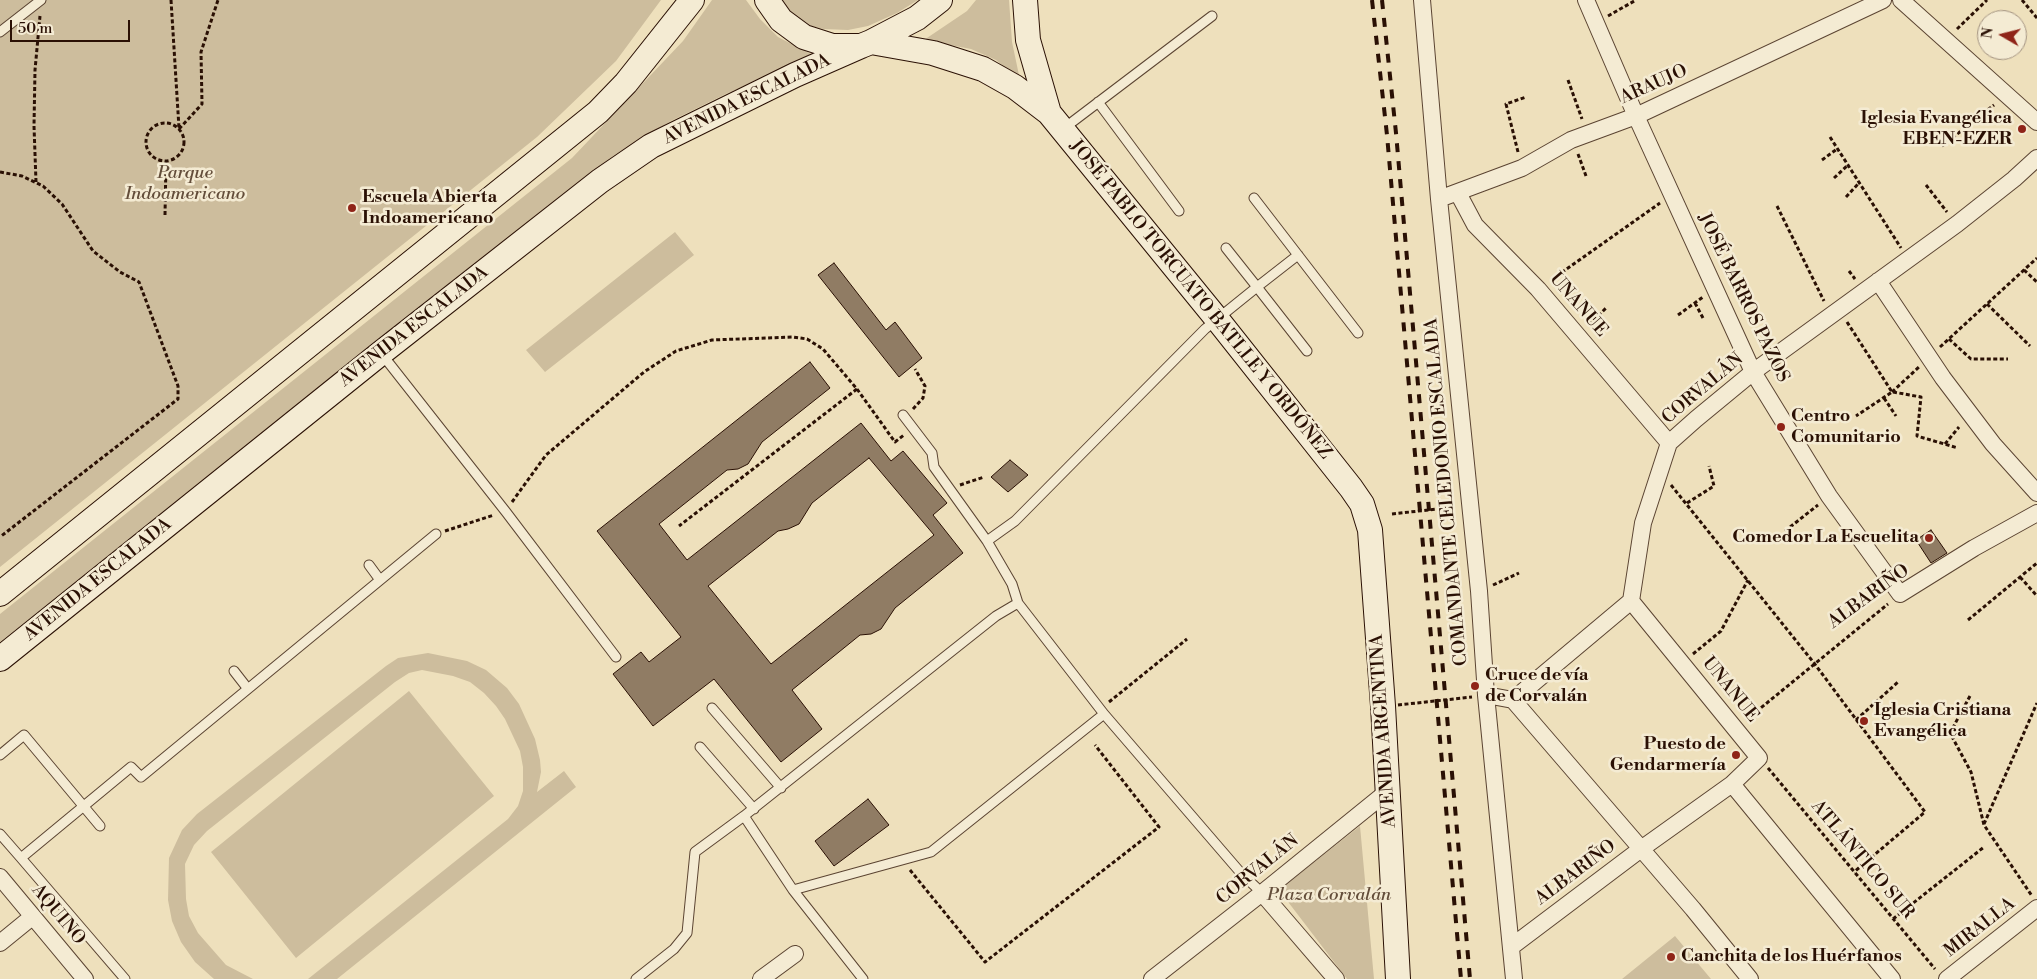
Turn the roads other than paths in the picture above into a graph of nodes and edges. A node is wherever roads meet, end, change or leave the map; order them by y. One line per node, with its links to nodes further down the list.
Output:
1 (692, 0): 40 (main road)
2 (767, 0): 12 (main road, JOSÉ PABLO TORCUATO BATLLE Y ORDÓÑEZ)
3 (940, 0): 12 (main road, AVENIDA ESCALADA)
4 (1025, 0): 15 (main road, JOSÉ PABLO TORCUATO BATLLE Y ORDÓÑEZ)
5 (1422, 0): 20 (street, COMANDANTE CELEDONIO ESCALADA)
6 (1586, 0): 14 (street, JOSÉ BARROS PAZOS)
7 (1883, 0): 14 (street, ARAUJO)
8 (1901, 0): 16 (street)
9 (41, 4): 11 (lane)
10 (1212, 16): 13 (lane)
11 (0, 32)
12 (866, 44): 15 (main road, JOSÉ PABLO TORCUATO BATLLE Y ORDÓÑEZ); 29 (main road, AVENIDA ESCALADA)
13 (1098, 102): 15 (lane); 21 (lane)
14 (1636, 116): 18 (street, ARAUJO); 30 (street, JOSÉ BARROS PAZOS)
15 (1056, 121): 26 (main road, JOSÉ PABLO TORCUATO BATLLE Y ORDÓÑEZ)
16 (2037, 122)
17 (2037, 158): 24 (street, CORVALÁN)
18 (1458, 193): 20 (street, ARAUJO); 32 (street, UNANUE)
19 (1254, 198): 23 (lane)
20 (1439, 199): 48 (street, COMANDANTE CELEDONIO ESCALADA)
21 (1179, 211)
22 (1226, 248): 25 (lane)
23 (1298, 255): 25 (lane); 27 (lane)
24 (1878, 281): 30 (street, CORVALÁN); 34 (street)
25 (1257, 287): 26 (lane); 28 (lane)
26 (1221, 315): 33 (main road, JOSÉ PABLO TORCUATO BATLLE Y ORDÓÑEZ); 37 (lane)
27 (1358, 333)
28 (1306, 351)
29 (381, 353): 44 (lane); 45 (main road, AVENIDA ESCALADA)
30 (1753, 372): 32 (street, CORVALÁN); 41 (street, JOSÉ BARROS PAZOS)
31 (903, 416): 37 (lane)
32 (1669, 443): 42 (street, CORVALÁN)
33 (1351, 488): 57 (main road, AVENIDA ARGENTINA)
34 (2037, 494)
35 (2037, 513): 41 (street, ALBARIÑO)
36 (436, 534): 39 (lane)
37 (987, 541): 43 (lane)
38 (369, 565): 39 (lane)
39 (380, 580): 47 (lane)
40 (0, 594)
41 (1900, 594)
42 (1632, 601): 49 (street); 54 (street, UNANUE)
43 (1018, 603): 51 (lane); 56 (lane)
44 (616, 657)
45 (0, 659)
46 (234, 672): 47 (lane)
47 (248, 689): 58 (lane)
48 (1479, 696): 49 (street); 71 (street, COMANDANTE CELEDONIO ESCALADA)
49 (1512, 700): 63 (street)
50 (712, 708): 56 (lane)
51 (1104, 714): 66 (lane); 67 (lane)
52 (700, 747): 59 (lane)
53 (0, 755): 58 (lane)
54 (1759, 758): 55 (street, ALBARIÑO)
55 (1732, 784): 63 (street, ALBARIÑO); 84 (street)
56 (780, 788): 59 (lane)
57 (1388, 790): 67 (street, CORVALÁN); 81 (main road, AVENIDA ARGENTINA)
58 (84, 806): 61 (lane); 64 (lane)
59 (754, 809): 60 (lane)
60 (744, 816): 66 (lane); 76 (lane)
61 (100, 826)
62 (0, 834): 64 (lane)
63 (1641, 849): 71 (street, ALBARIÑO); 83 (street)
64 (21, 858): 75 (lane)
65 (0, 877): 69 (street, AQUINO)
66 (793, 890): 78 (lane)
67 (1262, 893): 79 (street, CORVALÁN); 80 (street)
68 (2037, 908): 73 (street, MIRALLA)
69 (32, 917): 70 (street); 74 (street, AQUINO)
70 (0, 944)
71 (1511, 947): 82 (street, COMANDANTE CELEDONIO ESCALADA)
72 (795, 954): 77 (street)
73 (1942, 975)
74 (85, 979)
75 (125, 979)
76 (636, 979)
77 (761, 979)
78 (863, 979)
79 (1152, 979)
80 (1336, 979)
81 (1398, 979)
82 (1514, 979)
83 (1750, 979)
84 (1892, 979)

